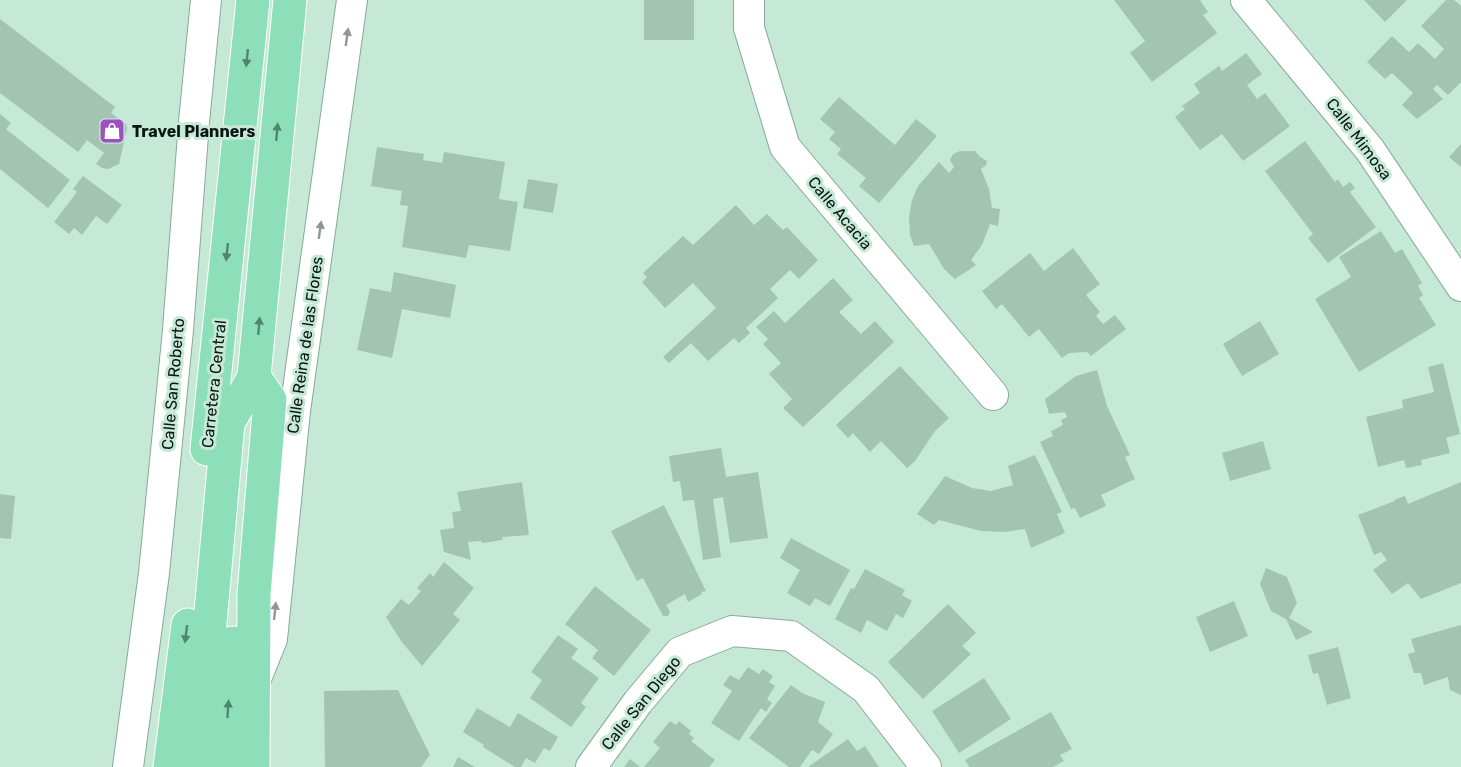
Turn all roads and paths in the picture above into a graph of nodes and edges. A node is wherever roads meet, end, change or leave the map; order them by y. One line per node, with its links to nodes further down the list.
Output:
1 (206, 0): 11 (street, Calle San Roberto)
2 (253, 0): 12 (highway, Carretera Central, one-way to 12)
3 (290, 0): 8 (highway, one-way to 3)
4 (352, 0): 10 (street, Calle Reina de las Flores, one-way to 4)
5 (749, 0): 9 (street, Calle Acacia)
6 (1246, 0): 7 (street, Calle Mimosa)
7 (1461, 286)
8 (254, 377): 10 (highway); 13 (highway); 14 (highway, one-way to 8)
9 (993, 395)
10 (253, 687): 15 (highway)
11 (128, 767)
12 (170, 767)
13 (197, 767)
14 (224, 767)
15 (253, 767)
16 (591, 767): 17 (street, Calle San Diego)
17 (926, 767)

